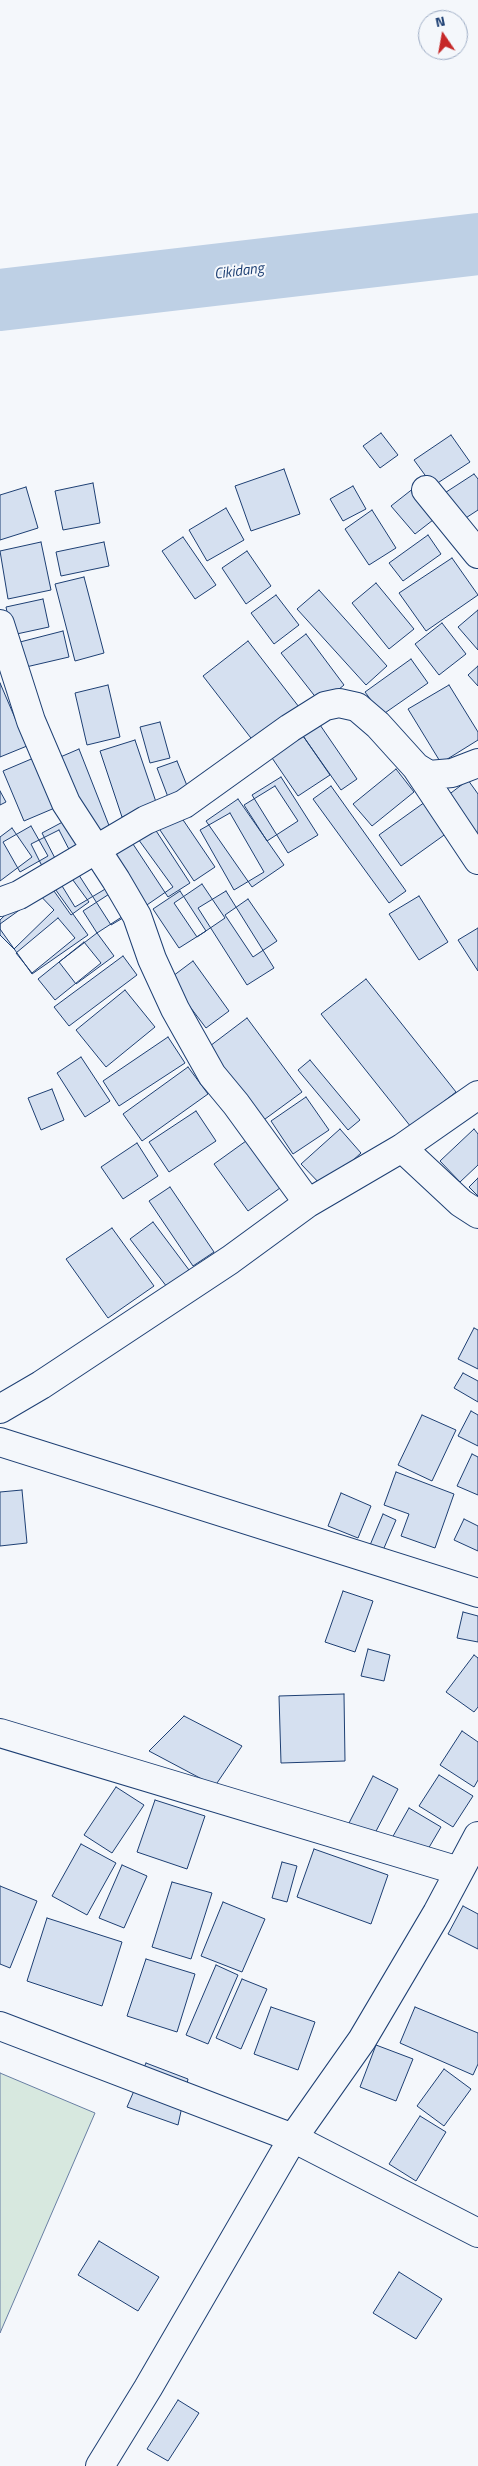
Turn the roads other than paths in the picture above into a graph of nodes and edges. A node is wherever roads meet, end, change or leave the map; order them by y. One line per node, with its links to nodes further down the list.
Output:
1 (426, 490): 2 (street)
2 (478, 554)
3 (0, 624): 6 (street)
4 (478, 763): 5 (street)
5 (416, 767): 6 (street); 7 (street)
6 (95, 851): 8 (street); 11 (street)
7 (478, 860)
8 (0, 902)
9 (478, 1095): 10 (street)
10 (402, 1148): 11 (street); 12 (street)
11 (308, 1203): 13 (street)
12 (478, 1214)
13 (0, 1409)
14 (0, 1442): 15 (street)
15 (478, 1593)
16 (0, 1733): 18 (street)
17 (478, 1836): 18 (street)
18 (459, 1871): 20 (street)
19 (0, 2026): 20 (street)
20 (294, 2138): 21 (street); 22 (street)
21 (478, 2233)
22 (100, 2466)

